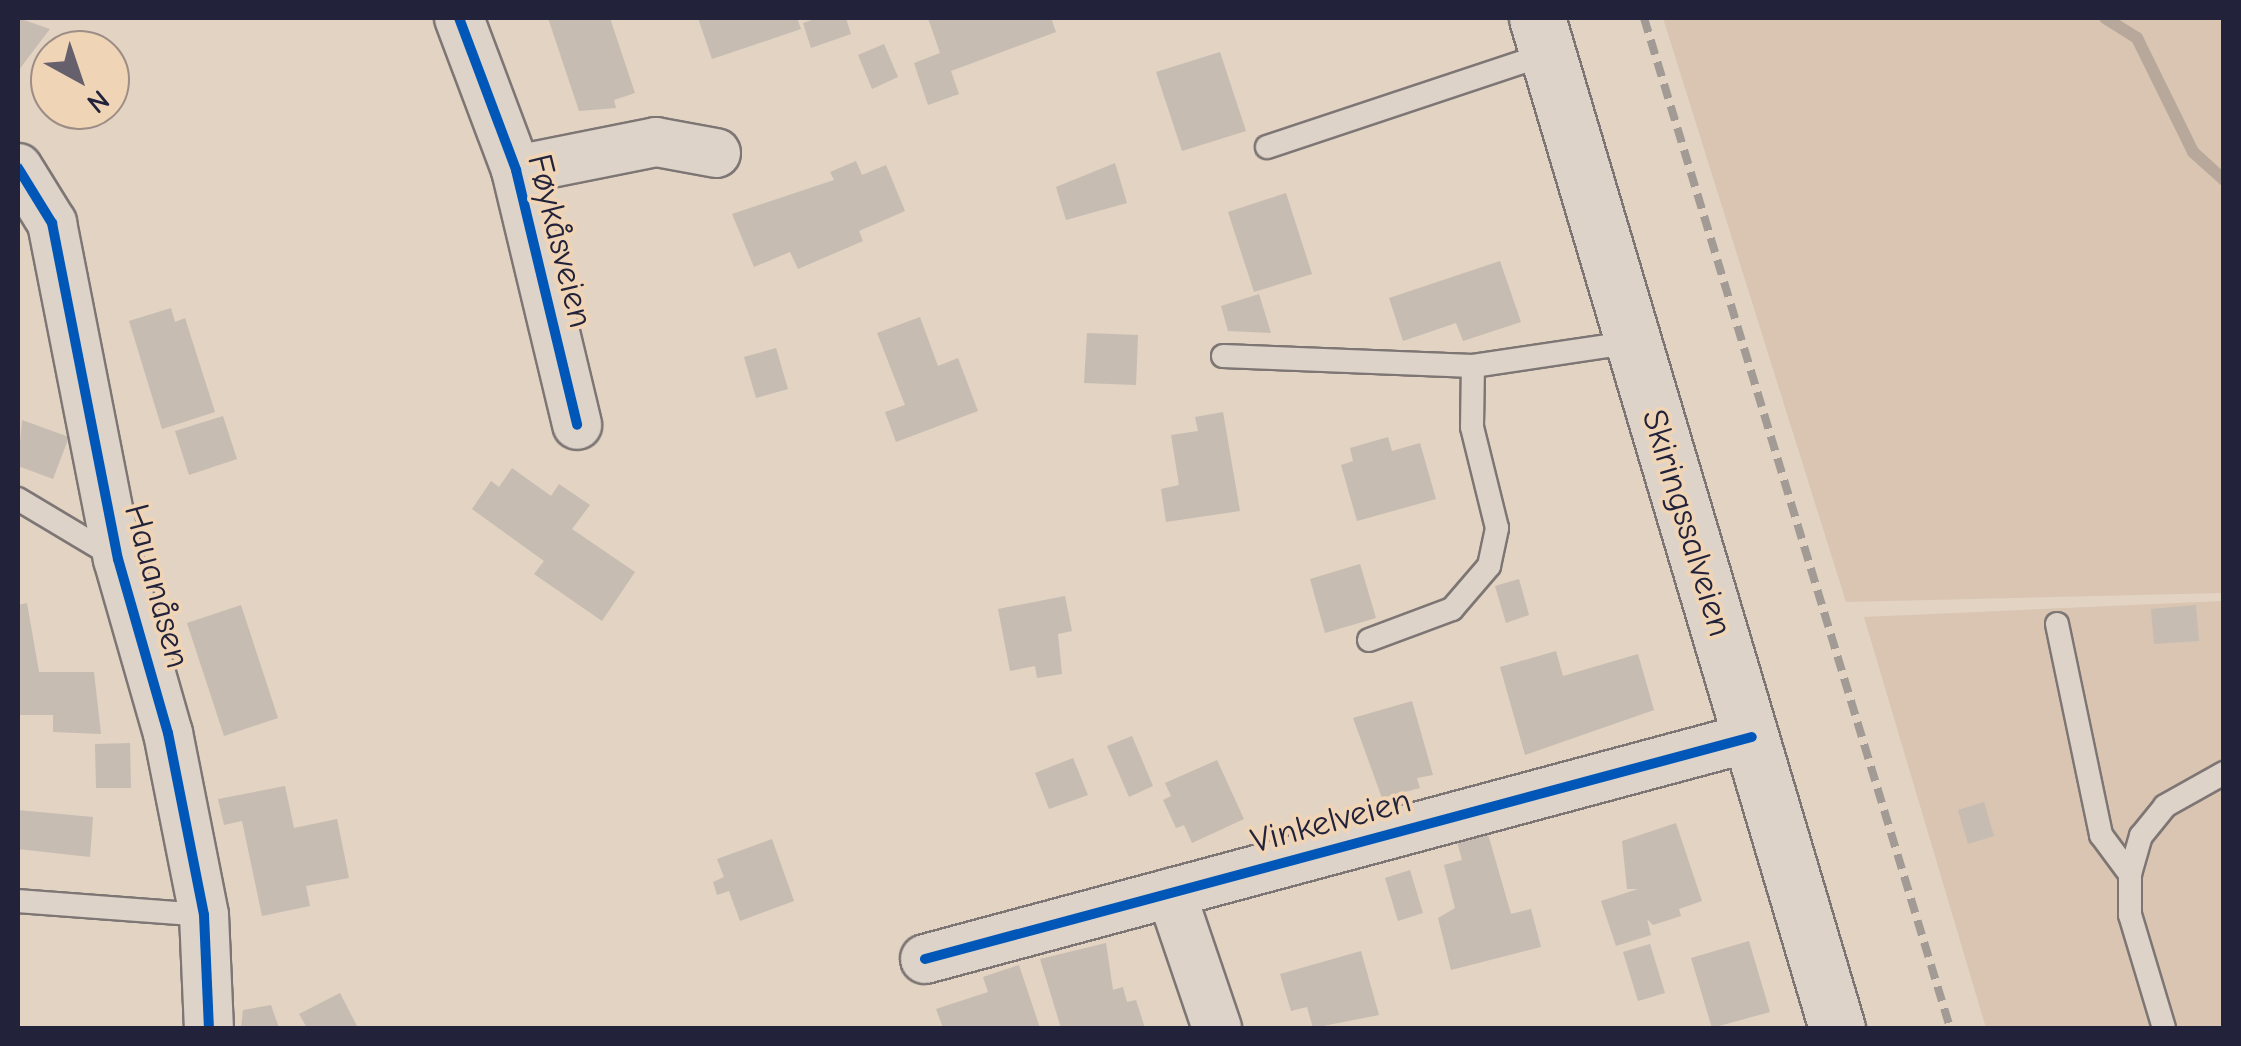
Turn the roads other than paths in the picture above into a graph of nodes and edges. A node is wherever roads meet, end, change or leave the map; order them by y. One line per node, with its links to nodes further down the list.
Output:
1 (458, 18): 6 (street, Føykåsveien)
2 (1542, 36): 3 (lane); 7 (main road, Skiringssalveien)
3 (1267, 148)
4 (716, 153): 6 (street, Føykåsveien)
5 (18, 168): 12 (street, Hauanåsen)
6 (516, 170): 10 (street, Føykåsveien)
7 (1633, 342): 9 (lane); 15 (main road, Skiringssalveien)
8 (1223, 356): 9 (lane)
9 (1472, 366): 14 (lane)
10 (577, 425)
11 (18, 499): 12 (lane)
12 (118, 559): 20 (street, Hauanåsen)
13 (2057, 624): 17 (lane)
14 (1369, 640)
15 (1752, 737): 18 (street, Vinkelveien); 24 (main road, Skiringssalveien)
16 (2224, 773): 17 (lane)
17 (2130, 874): 25 (lane)
18 (1171, 893): 21 (street, Vinkelveien); 23 (street)
19 (18, 901): 20 (lane)
20 (204, 915): 22 (street, Hauanåsen)
21 (925, 959)
22 (209, 1028)
23 (1218, 1028)
24 (1837, 1028)
25 (2164, 1028)

